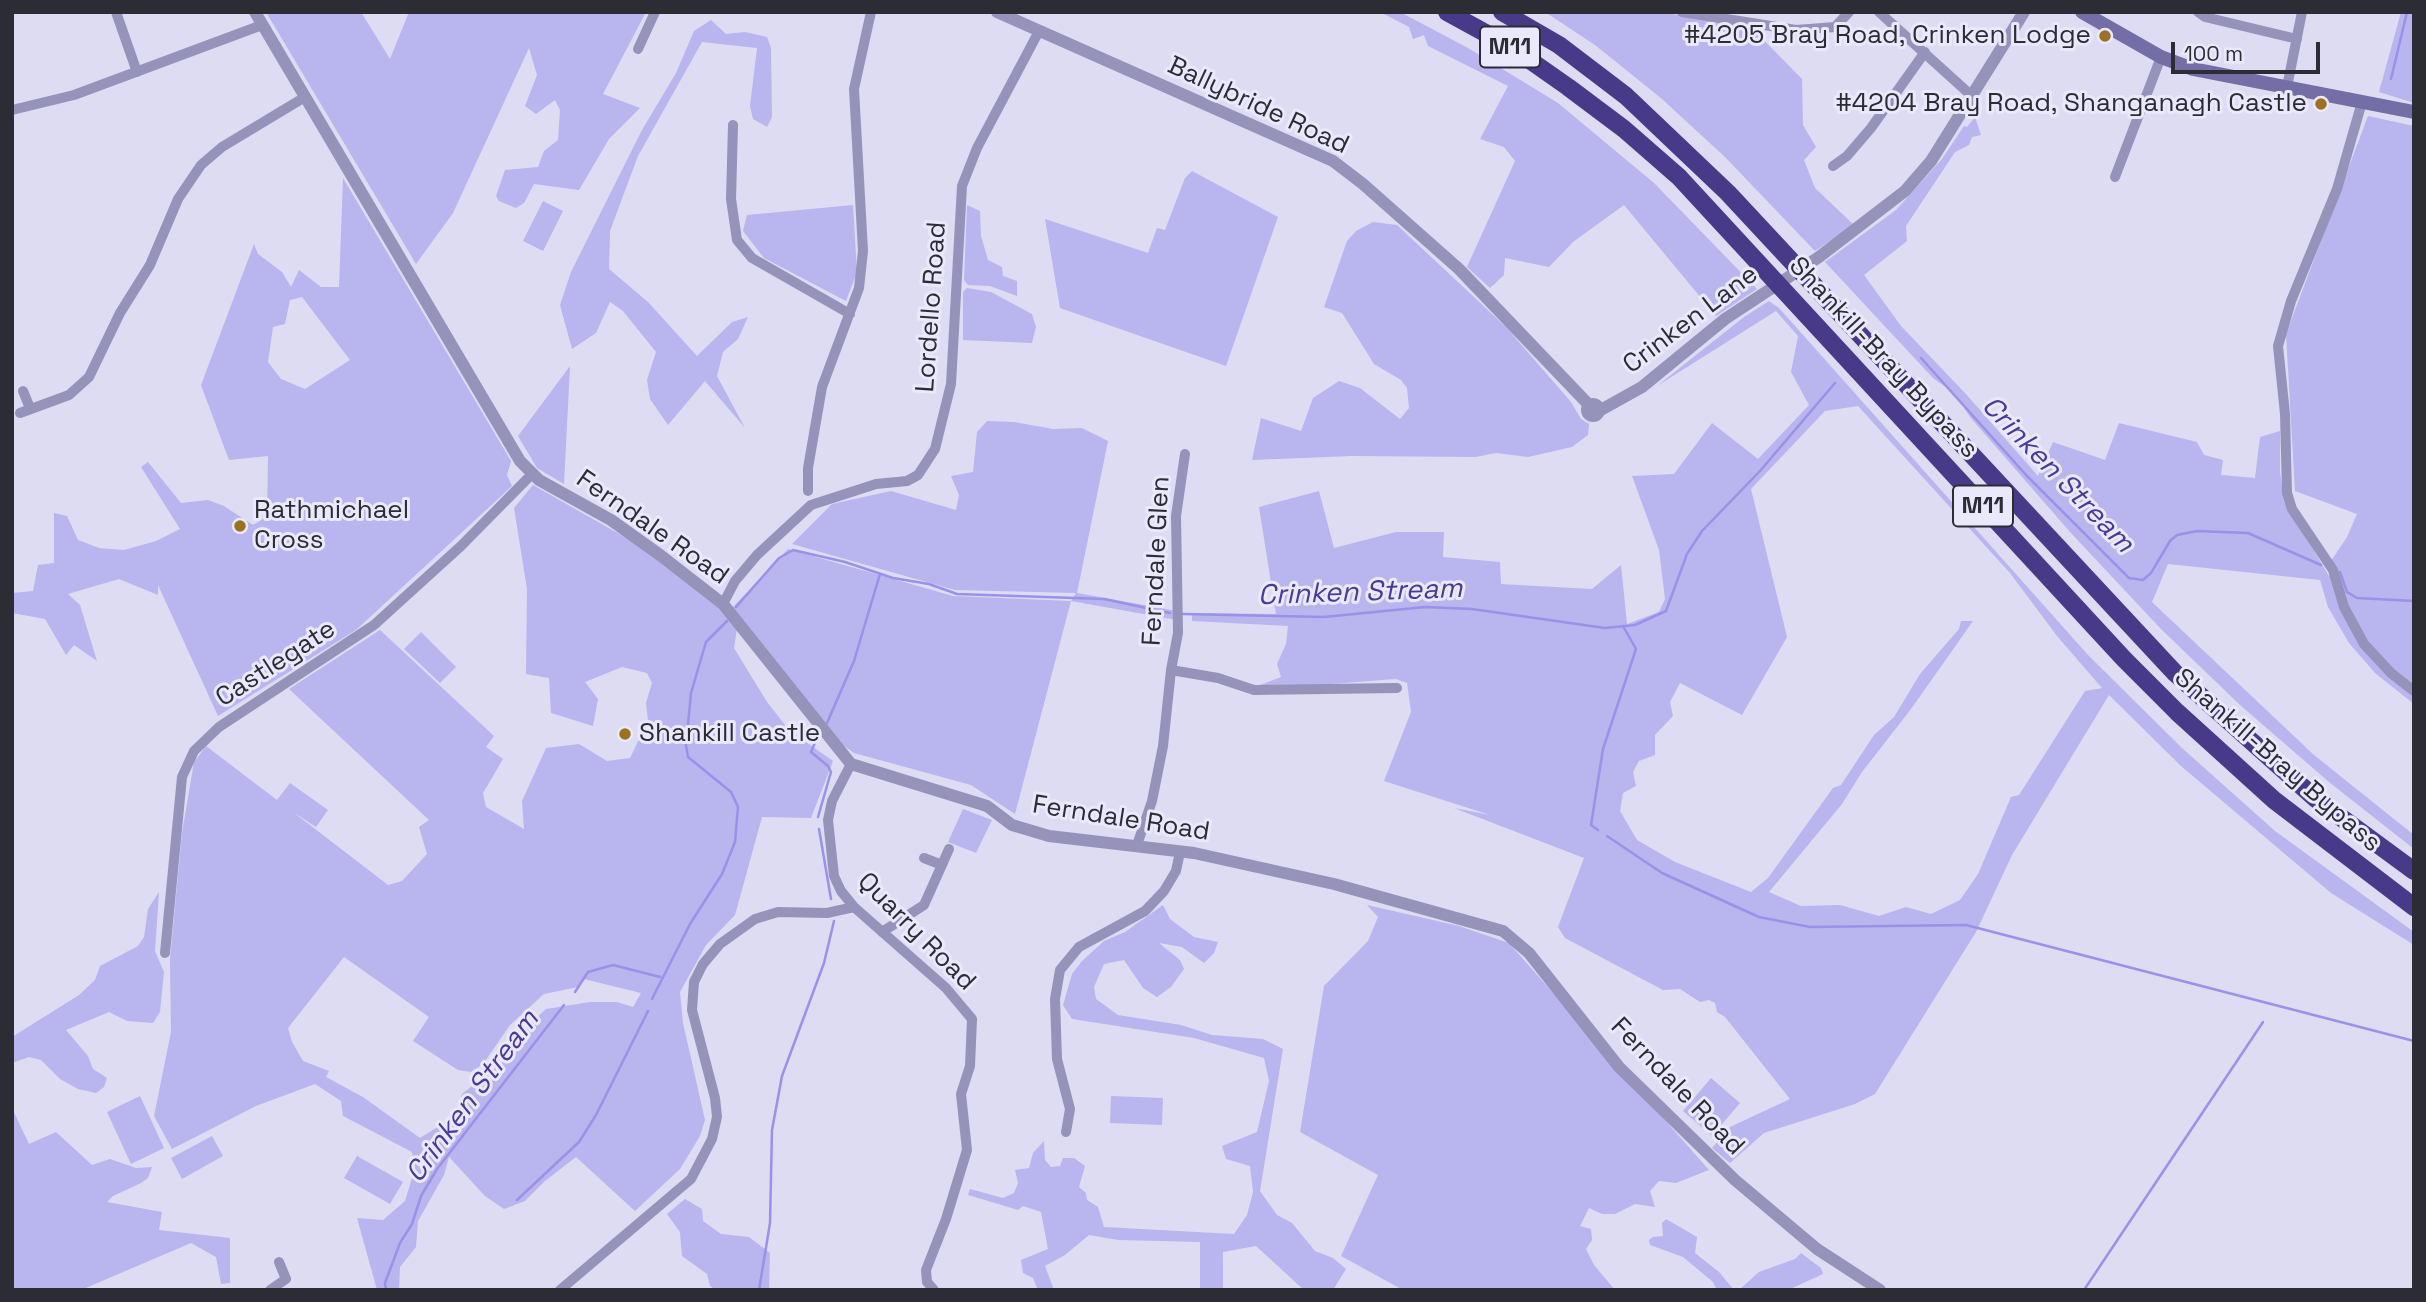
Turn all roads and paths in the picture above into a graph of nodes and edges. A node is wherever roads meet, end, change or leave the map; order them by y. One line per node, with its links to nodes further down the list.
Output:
1 (116, 12): 21 (street)
2 (255, 12): 15 (street, Ferndale Road)
3 (655, 12): 18 (street)
4 (872, 12): 31 (street)
5 (996, 12): 16 (street, Ballybride Road)
6 (1447, 12): 51 (highway, Shankill-Bray Bypass / M11)
7 (1502, 12): 49 (highway, Shankill-Bray Bypass / M11)
8 (1682, 12): 9 (street)
9 (1849, 12)
10 (1880, 12): 19 (street)
11 (2024, 12): 24 (street, Crinken Lane)
12 (2082, 12): 20 (main road)
13 (2198, 12): 17 (street)
14 (2302, 12): 17 (street)
15 (262, 25): 21 (street); 23 (street, Ferndale Road)
16 (1038, 33): 34 (street, Ballybride Road); 39 (street, Lordello Road)
17 (2297, 39): 22 (street)
18 (638, 50)
19 (1925, 52): 24 (street); 29 (street)
20 (2161, 57): 22 (main road); 30 (street)
21 (137, 72): 26 (street)
22 (2287, 87): 25 (main road)
23 (305, 97): 33 (street); 37 (street, Ferndale Road)
24 (1973, 97): 34 (street, Crinken Lane)
25 (2362, 103): 27 (main road); 42 (street)
26 (12, 110)
27 (2414, 112)
28 (733, 125): 31 (street)
29 (1833, 166)
30 (2115, 177)
31 (850, 314): 38 (street)
32 (23, 391): 33 (street)
33 (30, 408): 35 (street)
34 (1594, 408)
35 (20, 413)
36 (1185, 454): 40 (street, Ferndale Glen)
37 (532, 474): 39 (street, Ferndale Road); 53 (street, Castlegate)
38 (808, 491)
39 (723, 604): 43 (street, Ferndale Road)
40 (1171, 670): 41 (street, Ferndale Glen); 44 (street, Ferndale Glen)
41 (1398, 688)
42 (2414, 691)
43 (850, 764): 44 (street, Ferndale Road); 50 (street, Quarry Road)
44 (1137, 845): 46 (street, Ferndale Road)
45 (949, 849): 48 (street)
46 (1180, 852): 54 (street); 59 (street, Ferndale Road)
47 (924, 858): 48 (street)
48 (942, 865): 52 (street)
49 (2414, 871)
50 (854, 907): 52 (street, Quarry Road); 57 (street)
51 (2414, 907)
52 (882, 932): 58 (street, Quarry Road)
53 (165, 953)
54 (1066, 1132)
55 (279, 1262): 56 (street)
56 (270, 1290)
57 (560, 1290)
58 (934, 1290)
59 (1880, 1290)

